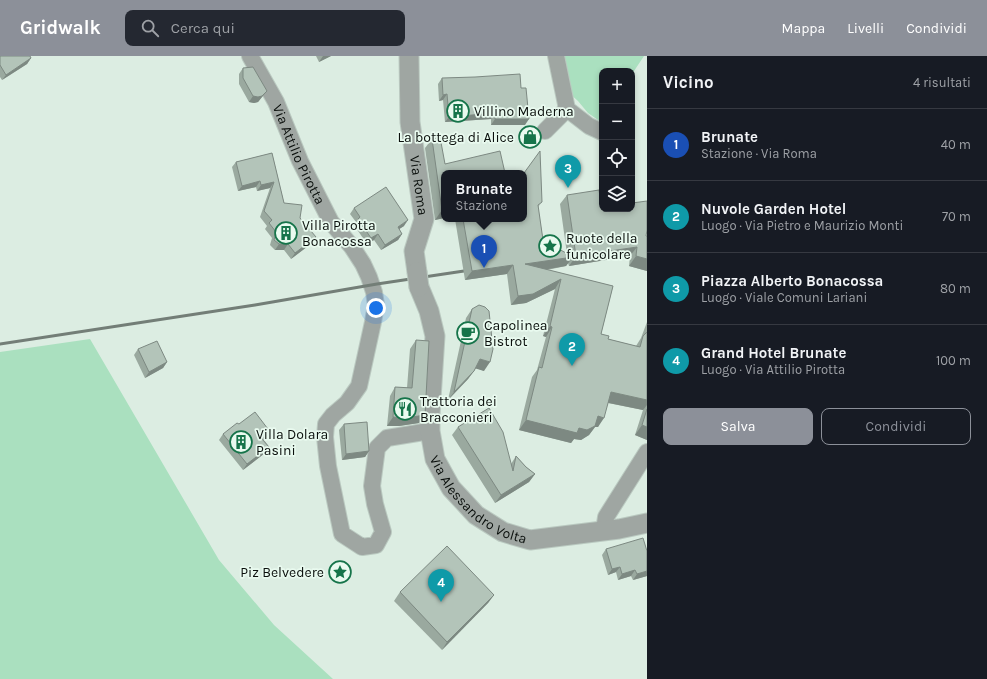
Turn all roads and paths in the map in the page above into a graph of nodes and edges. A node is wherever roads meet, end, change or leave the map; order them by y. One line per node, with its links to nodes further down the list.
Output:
1 (250, 56): 7 (street, Via Attilio Pirotta)
2 (409, 56): 7 (street, Via Roma)
3 (556, 56): 4 (street)
4 (567, 109): 5 (street); 6 (street)
5 (545, 131)
6 (599, 131)
7 (430, 431): 10 (street, Via Alessandro Volta)
8 (647, 452): 10 (street)
9 (647, 523): 10 (street, Via Alessandro Volta)
10 (604, 530)

